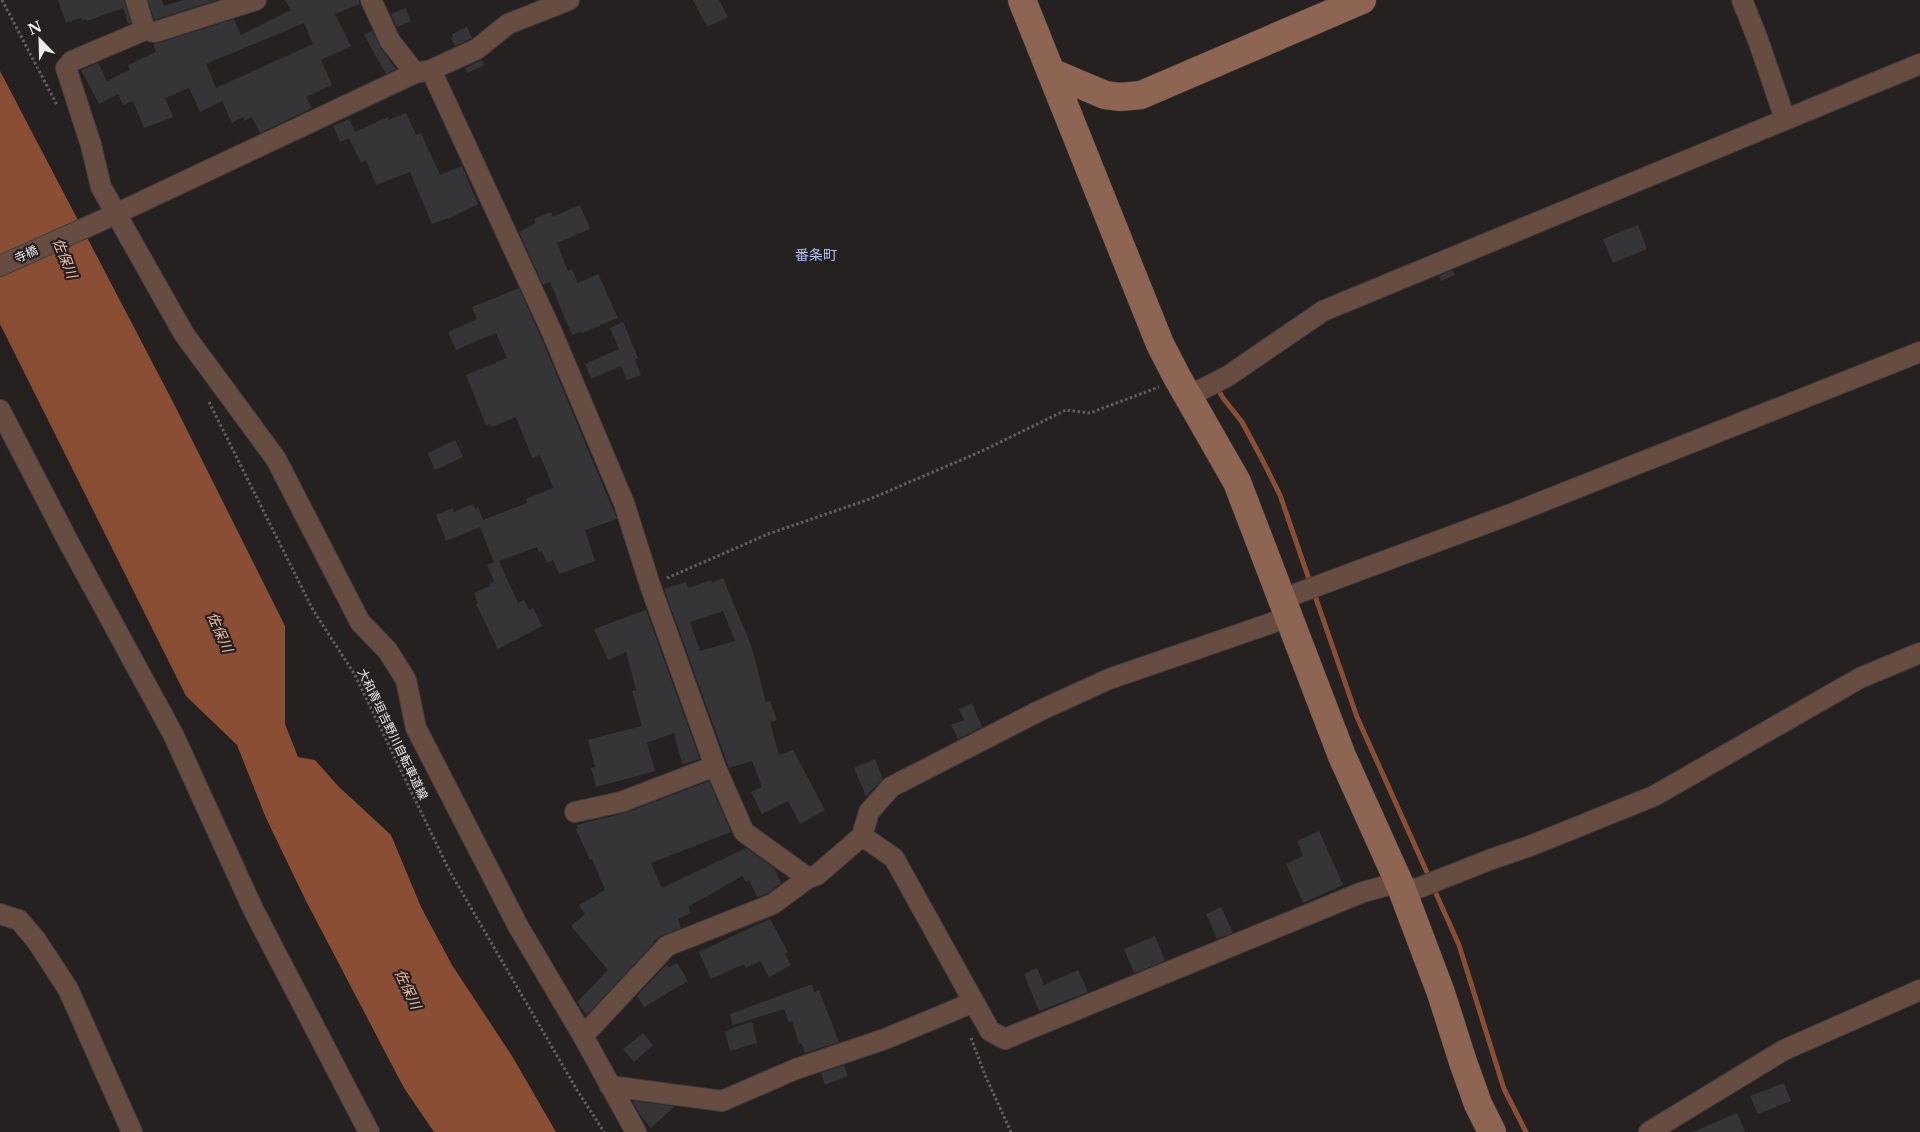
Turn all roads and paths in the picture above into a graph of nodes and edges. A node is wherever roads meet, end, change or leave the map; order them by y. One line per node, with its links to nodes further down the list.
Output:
1 (2, 0): 13 (path)
2 (136, 0): 9 (street)
3 (256, 0): 9 (street)
4 (371, 0): 11 (street)
5 (569, 0): 11 (street, 寺橋)
6 (1022, 0): 12 (street)
7 (1362, 0): 12 (street)
8 (1742, 0): 14 (street)
9 (145, 30): 15 (street)
10 (1920, 64): 14 (street)
11 (423, 72): 15 (street, 寺橋); 21 (street)
12 (1053, 73): 18 (street)
13 (59, 110)
14 (1785, 119): 18 (street)
15 (111, 216): 16 (street, 寺橋); 33 (street)
16 (0, 266)
17 (1920, 352): 22 (street)
18 (1183, 387): 21 (path); 22 (street)
19 (208, 400): 37 (path, 大和青垣吉野川自転車道線)
20 (0, 410): 36 (street)
21 (650, 585): 24 (street)
22 (1285, 608): 26 (street); 28 (street)
23 (1920, 653): 28 (street)
24 (715, 766): 25 (street); 27 (street)
25 (575, 812)
26 (862, 836): 27 (street); 31 (street)
27 (808, 878): 33 (street)
28 (1401, 887): 31 (street); 40 (street)
29 (0, 914): 35 (street)
30 (1920, 990): 41 (street)
31 (974, 1002): 34 (street)
32 (969, 1032): 39 (path)
33 (583, 1036): 34 (street)
34 (610, 1086): 38 (street)
35 (132, 1132)
36 (368, 1132)
37 (604, 1132)
38 (636, 1132)
39 (1011, 1132)
40 (1492, 1132)
41 (1649, 1132)

